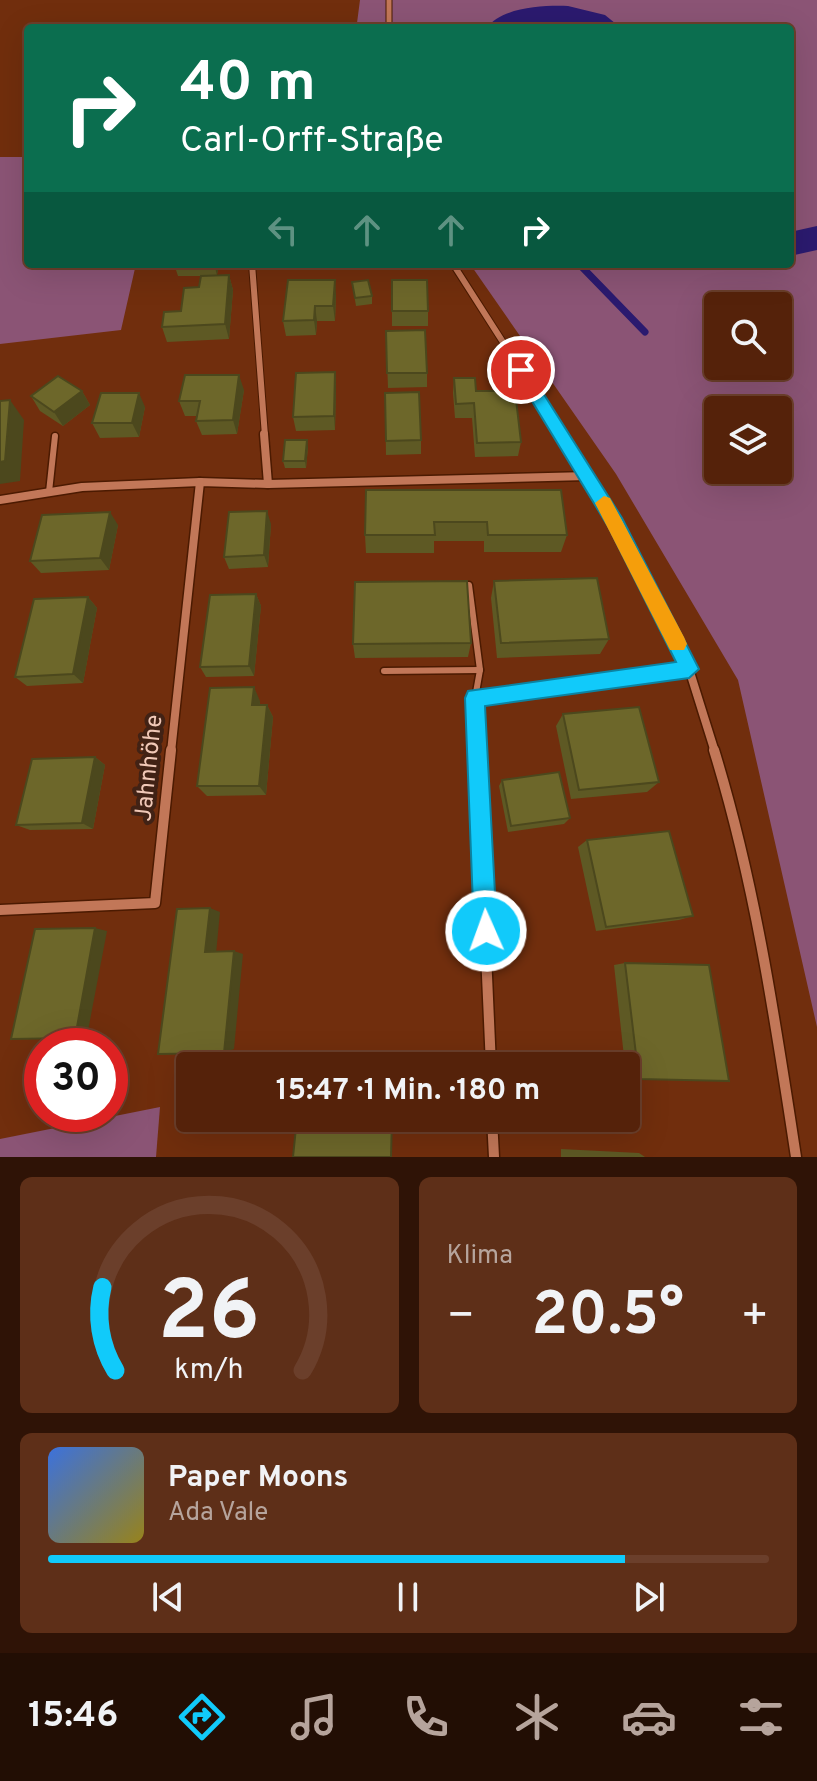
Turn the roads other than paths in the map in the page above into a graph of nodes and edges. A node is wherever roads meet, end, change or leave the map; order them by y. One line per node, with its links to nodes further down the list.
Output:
1 (389, 0): 2 (street)
2 (389, 24)
3 (252, 268): 8 (street)
4 (456, 268): 6 (street)
5 (55, 436): 9 (lane)
6 (588, 476): 8 (street); 12 (street)
7 (200, 482): 8 (street); 9 (street); 16 (street, Jahnhöhe)
8 (268, 484)
9 (49, 492): 10 (street)
10 (0, 500)
11 (469, 585): 13 (lane)
12 (689, 669): 15 (street); 20 (street)
13 (480, 670): 14 (lane); 15 (lane)
14 (384, 671)
15 (475, 698): 17 (street)
16 (0, 910)
17 (490, 1052)
18 (493, 1132): 19 (street)
19 (494, 1157)
20 (796, 1157)

